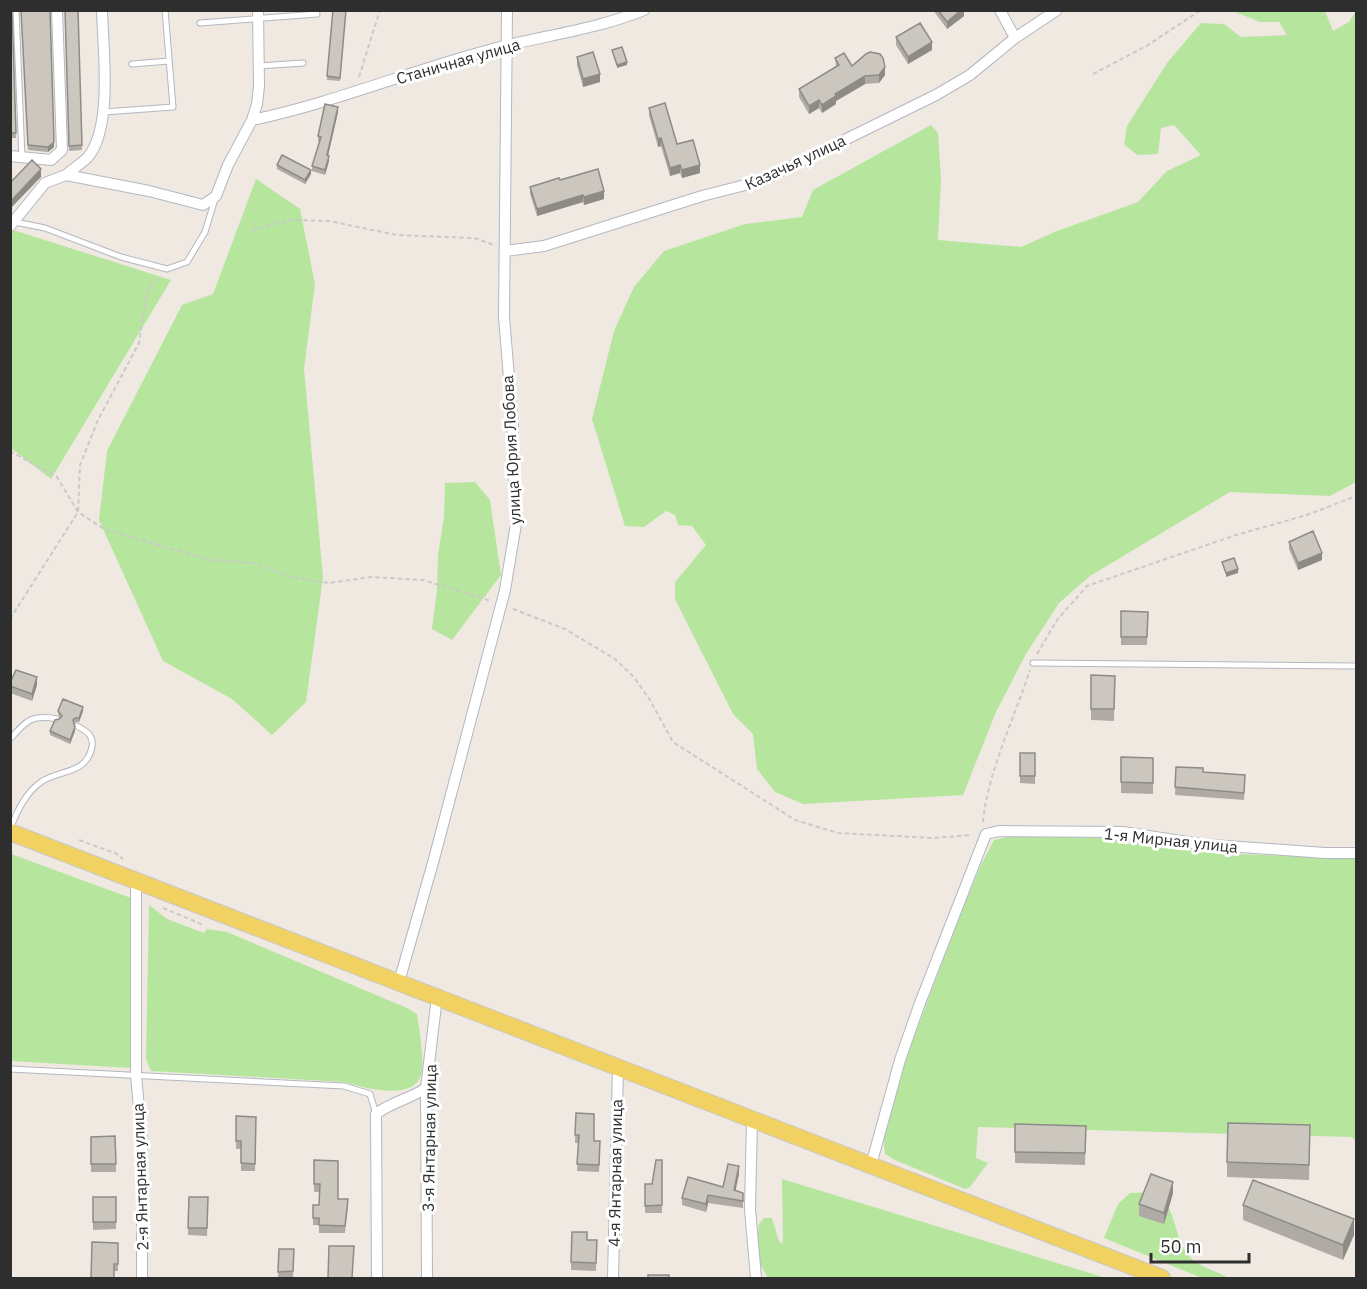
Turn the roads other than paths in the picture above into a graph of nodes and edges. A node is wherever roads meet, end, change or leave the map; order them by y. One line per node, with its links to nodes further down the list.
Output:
1 (16, 10): 20 (lane)
2 (57, 10): 20 (street)
3 (102, 10): 18 (street)
4 (165, 10): 14 (lane)
5 (507, 10): 13 (street, улица Юрия Лобова)
6 (644, 10): 13 (street, Станичная улица)
7 (1000, 10): 12 (street)
8 (1057, 10): 12 (street, Казачья улица)
9 (258, 14): 10 (lane); 11 (lane); 17 (street)
10 (317, 14)
11 (200, 23)
12 (1015, 38): 24 (street, Казачья улица)
13 (507, 46): 19 (street, Станичная улица); 24 (street, улица Юрия Лобова)
14 (169, 61): 16 (lane); 18 (lane)
15 (303, 63): 17 (lane)
16 (132, 64)
17 (258, 66): 19 (street)
18 (104, 112): 21 (street)
19 (252, 120): 22 (street)
20 (16, 157)
21 (66, 175): 22 (street); 23 (street)
22 (216, 196): 23 (lane)
23 (13, 224)
24 (505, 250): 33 (street, улица Юрия Лобова)
25 (1033, 663): 26 (lane)
26 (1356, 666)
27 (57, 719): 29 (lane)
28 (77, 726): 30 (lane)
29 (10, 739)
30 (10, 830): 32 (main road)
31 (1356, 853): 41 (street, 1-я Мирная улица)
32 (136, 880): 33 (main road); 37 (street, 2-я Янтарная улица)
33 (399, 982): 34 (main road)
34 (437, 997): 35 (main road); 38 (street, 3-я Янтарная улица)
35 (618, 1067): 40 (main road); 45 (street, 4-я Янтарная улица)
36 (10, 1069): 37 (lane)
37 (136, 1075): 39 (lane); 42 (street, 2-я Янтарная улица)
38 (426, 1088): 39 (street); 44 (street, 3-я Янтарная улица)
39 (376, 1114): 43 (street)
40 (753, 1119): 41 (main road); 46 (street)
41 (871, 1164): 47 (main road)
42 (142, 1278)
43 (376, 1278)
44 (427, 1278)
45 (613, 1278)
46 (756, 1278)
47 (1162, 1278)

